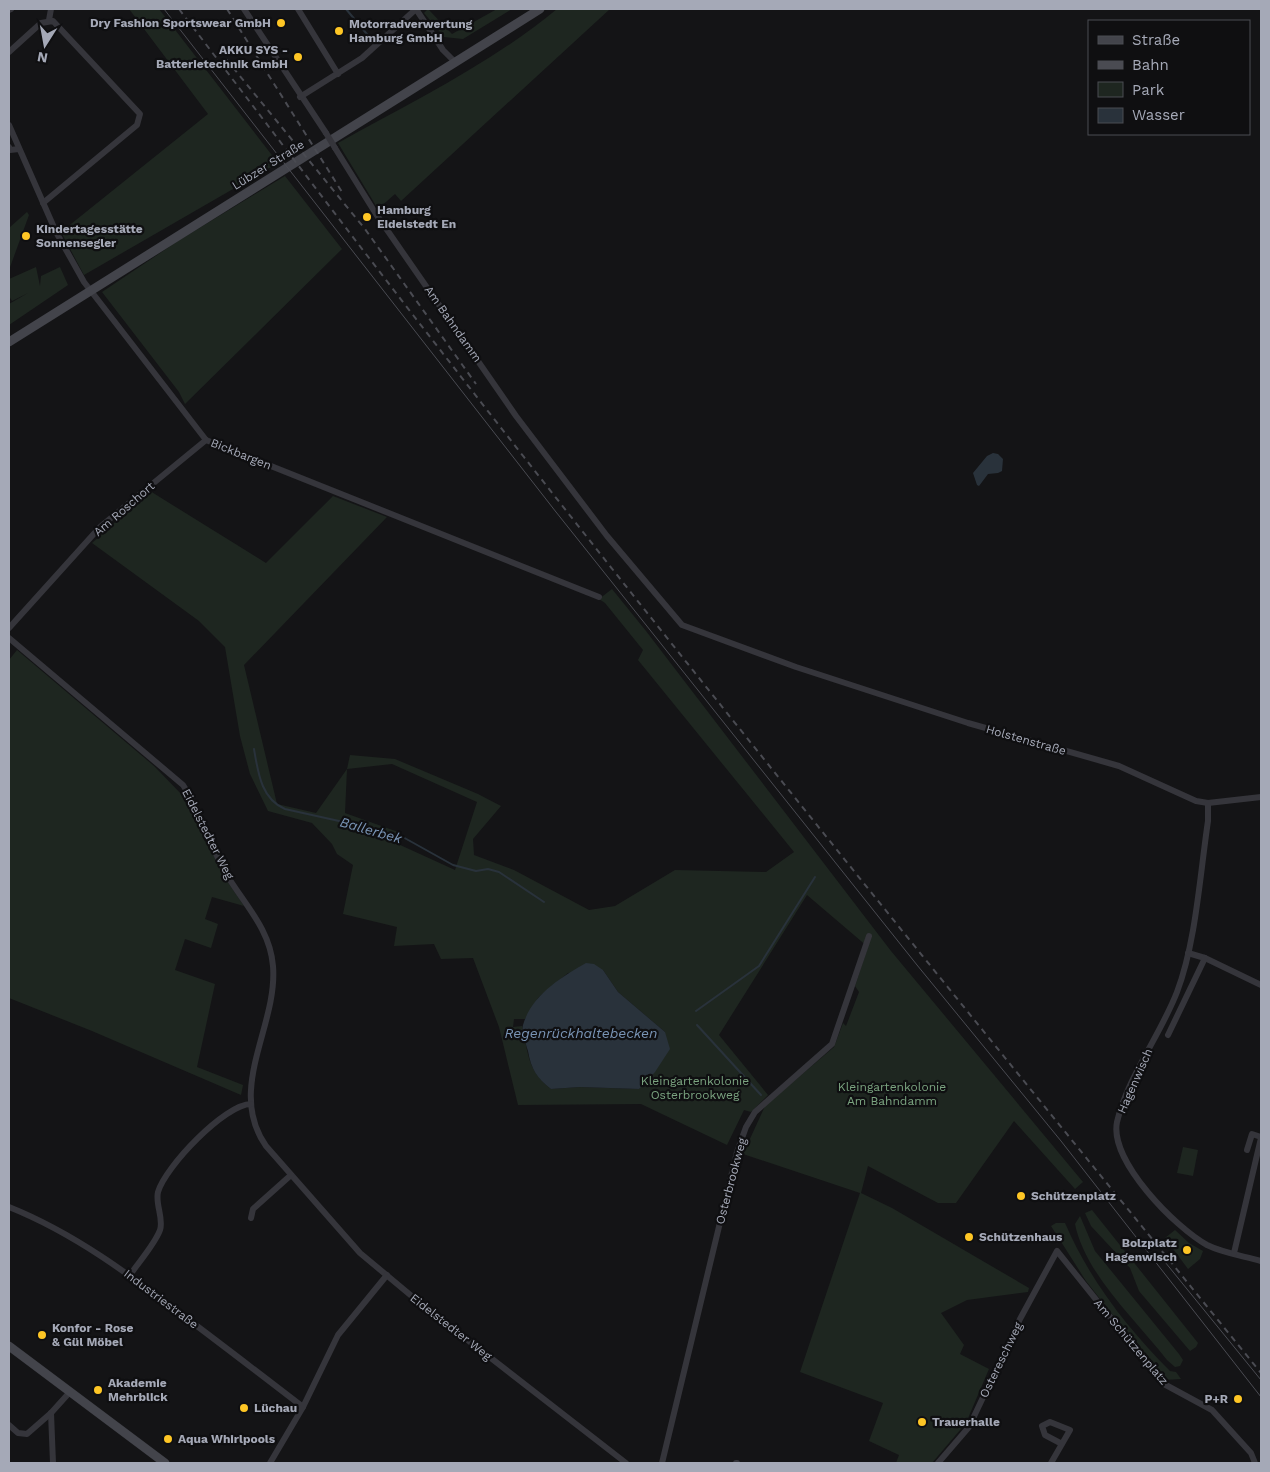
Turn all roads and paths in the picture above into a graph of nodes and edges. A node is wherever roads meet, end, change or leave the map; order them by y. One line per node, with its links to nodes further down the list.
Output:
1 (244, 9): 10 (street, Am Bahndamm)
2 (298, 9): 9 (street)
3 (417, 9): 8 (street); 9 (street)
4 (540, 9): 8 (street, Lübzer Straße)
5 (50, 10): 6 (street)
6 (49, 20): 7 (street); 14 (street)
7 (9, 52)
8 (456, 63): 15 (street, Lübzer Straße)
9 (338, 74): 10 (street)
10 (300, 97): 19 (street, Am Bahndamm, bridge)
11 (9, 125): 13 (street, Bickbargen)
12 (9, 147): 13 (street)
13 (19, 150): 14 (street, Bickbargen)
14 (43, 203): 15 (street, Bickbargen)
15 (90, 291): 16 (street, Lübzer Straße); 17 (street, Bickbargen)
16 (9, 342)
17 (206, 440): 18 (street, Bickbargen); 20 (street, Am Roschort)
18 (598, 597)
19 (682, 625): 23 (street, Holstenstraße)
20 (9, 628)
21 (9, 638): 29 (street, Eidelstedter Weg)
22 (1261, 797): 23 (street)
23 (1208, 803): 25 (street)
24 (868, 936): 50 (street, Osterbrookweg)
25 (1188, 953): 26 (street); 36 (street, Hagenwisch)
26 (1205, 958): 27 (street); 28 (street)
27 (1261, 985)
28 (1168, 1036)
29 (251, 1104): 32 (street, Eidelstedter Weg); 38 (street)
30 (1261, 1137): 31 (street); 36 (street)
31 (1247, 1150)
32 (291, 1175): 34 (street); 39 (street, Eidelstedter Weg)
33 (9, 1207): 38 (street, Industriestraße)
34 (251, 1218)
35 (1057, 1251): 51 (street, Ostereschweg); 53 (street, Am Schützenplatz)
36 (1234, 1253): 37 (street, Hagenwisch)
37 (1261, 1261)
38 (130, 1275): 42 (street, Industriestraße)
39 (387, 1275): 42 (street); 49 (street, Eidelstedter Weg)
40 (11, 1352): 41 (street)
41 (69, 1393): 43 (street); 47 (street)
42 (304, 1407): 48 (street)
43 (52, 1413): 44 (street); 46 (street)
44 (9, 1425)
45 (1062, 1444): 52 (street)
46 (53, 1463)
47 (165, 1463)
48 (270, 1463)
49 (626, 1463)
50 (662, 1463)
51 (938, 1463)
52 (1051, 1463)
53 (1255, 1463)

